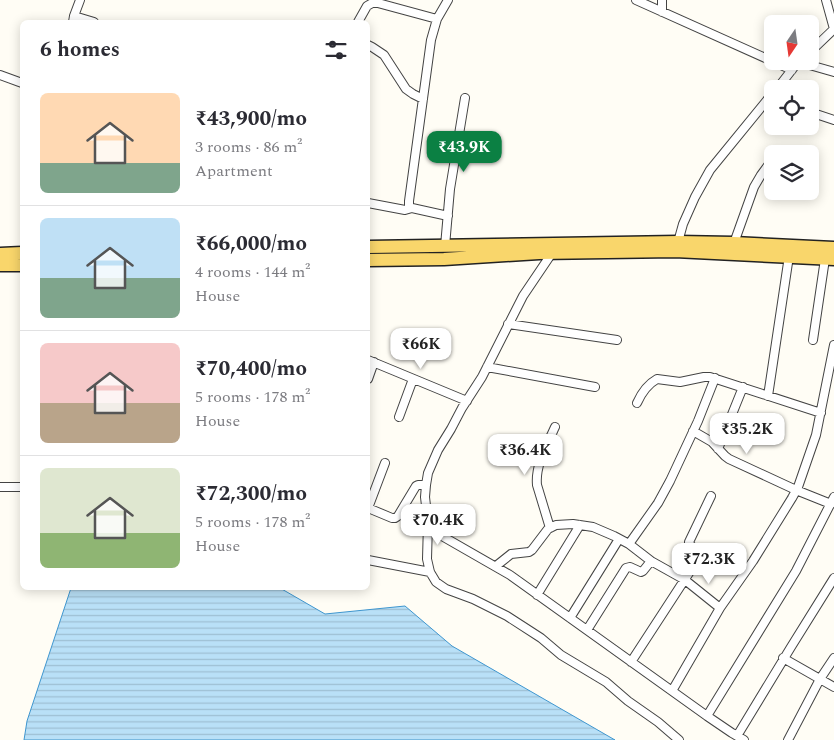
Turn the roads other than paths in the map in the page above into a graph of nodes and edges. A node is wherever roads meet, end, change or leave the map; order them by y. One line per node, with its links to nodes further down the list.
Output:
1 (80, 0): 7 (street)
2 (448, 0): 8 (street)
3 (636, 0): 6 (street)
4 (662, 0): 6 (street)
5 (826, 0): 10 (street)
6 (662, 12): 12 (street)
7 (74, 19)
8 (437, 19): 9 (street); 20 (street)
9 (359, 20)
10 (819, 43)
11 (370, 46): 20 (street)
12 (764, 58)
13 (819, 68): 15 (street)
14 (792, 70): 17 (street)
15 (834, 72)
16 (0, 75): 18 (street)
17 (784, 80)
18 (20, 82)
19 (465, 98): 27 (street)
20 (423, 99): 26 (street)
21 (764, 105): 28 (street)
22 (819, 115): 23 (street)
23 (834, 120)
24 (764, 171): 29 (street)
25 (370, 203): 26 (street)
26 (412, 208): 27 (street)
27 (448, 216): 30 (street)
28 (678, 242): 29 (main road); 30 (main road)
29 (734, 243): 32 (main road)
30 (446, 246): 31 (main road)
31 (370, 248)
32 (834, 248)
33 (20, 253): 35 (main road)
34 (552, 253): 36 (main road); 38 (main road); 41 (street)
35 (0, 254)
36 (789, 256): 37 (main road); 51 (street)
37 (830, 259): 43 (street)
38 (370, 260)
39 (0, 265): 40 (main road)
40 (20, 265)
41 (508, 324): 42 (street); 46 (street)
42 (617, 340)
43 (813, 340)
44 (834, 345): 54 (street)
45 (371, 361): 48 (street)
46 (487, 366): 49 (street); 52 (street)
47 (715, 378): 50 (street); 53 (street); 57 (street)
48 (414, 379): 52 (street); 55 (street)
49 (595, 387)
50 (743, 387): 51 (street); 58 (street)
51 (768, 396): 54 (street)
52 (467, 401): 60 (street)
53 (638, 403)
54 (821, 413): 63 (street)
55 (399, 417)
56 (555, 427): 70 (street)
57 (693, 431): 58 (street); 72 (street)
58 (718, 449): 63 (street)
59 (385, 463): 66 (street)
60 (426, 485): 67 (street); 69 (street)
61 (0, 487): 62 (street)
62 (20, 488)
63 (796, 490): 65 (street); 80 (street)
64 (710, 496): 78 (street)
65 (832, 500): 89 (street)
66 (370, 503)
67 (370, 509)
68 (580, 525): 70 (street); 71 (street); 79 (street)
69 (428, 528): 75 (street); 76 (street)
70 (550, 528): 75 (street)
71 (619, 539): 72 (street); 81 (street)
72 (629, 544): 74 (street)
73 (370, 560): 76 (street)
74 (651, 561): 78 (street); 82 (street)
75 (496, 566): 79 (street)
76 (430, 572): 91 (street)
77 (834, 578): 83 (street)
78 (685, 580): 80 (street); 85 (street)
79 (537, 595): 81 (street)
80 (720, 608): 88 (street)
81 (570, 618): 82 (street)
82 (587, 630): 85 (street)
83 (783, 658): 86 (street); 90 (street)
84 (834, 658): 86 (street)
85 (630, 662): 88 (street)
86 (820, 679): 87 (street); 92 (street)
87 (834, 687)
88 (672, 691): 89 (street)
89 (707, 716): 90 (street)
90 (740, 738)
91 (679, 740)
92 (788, 740)

